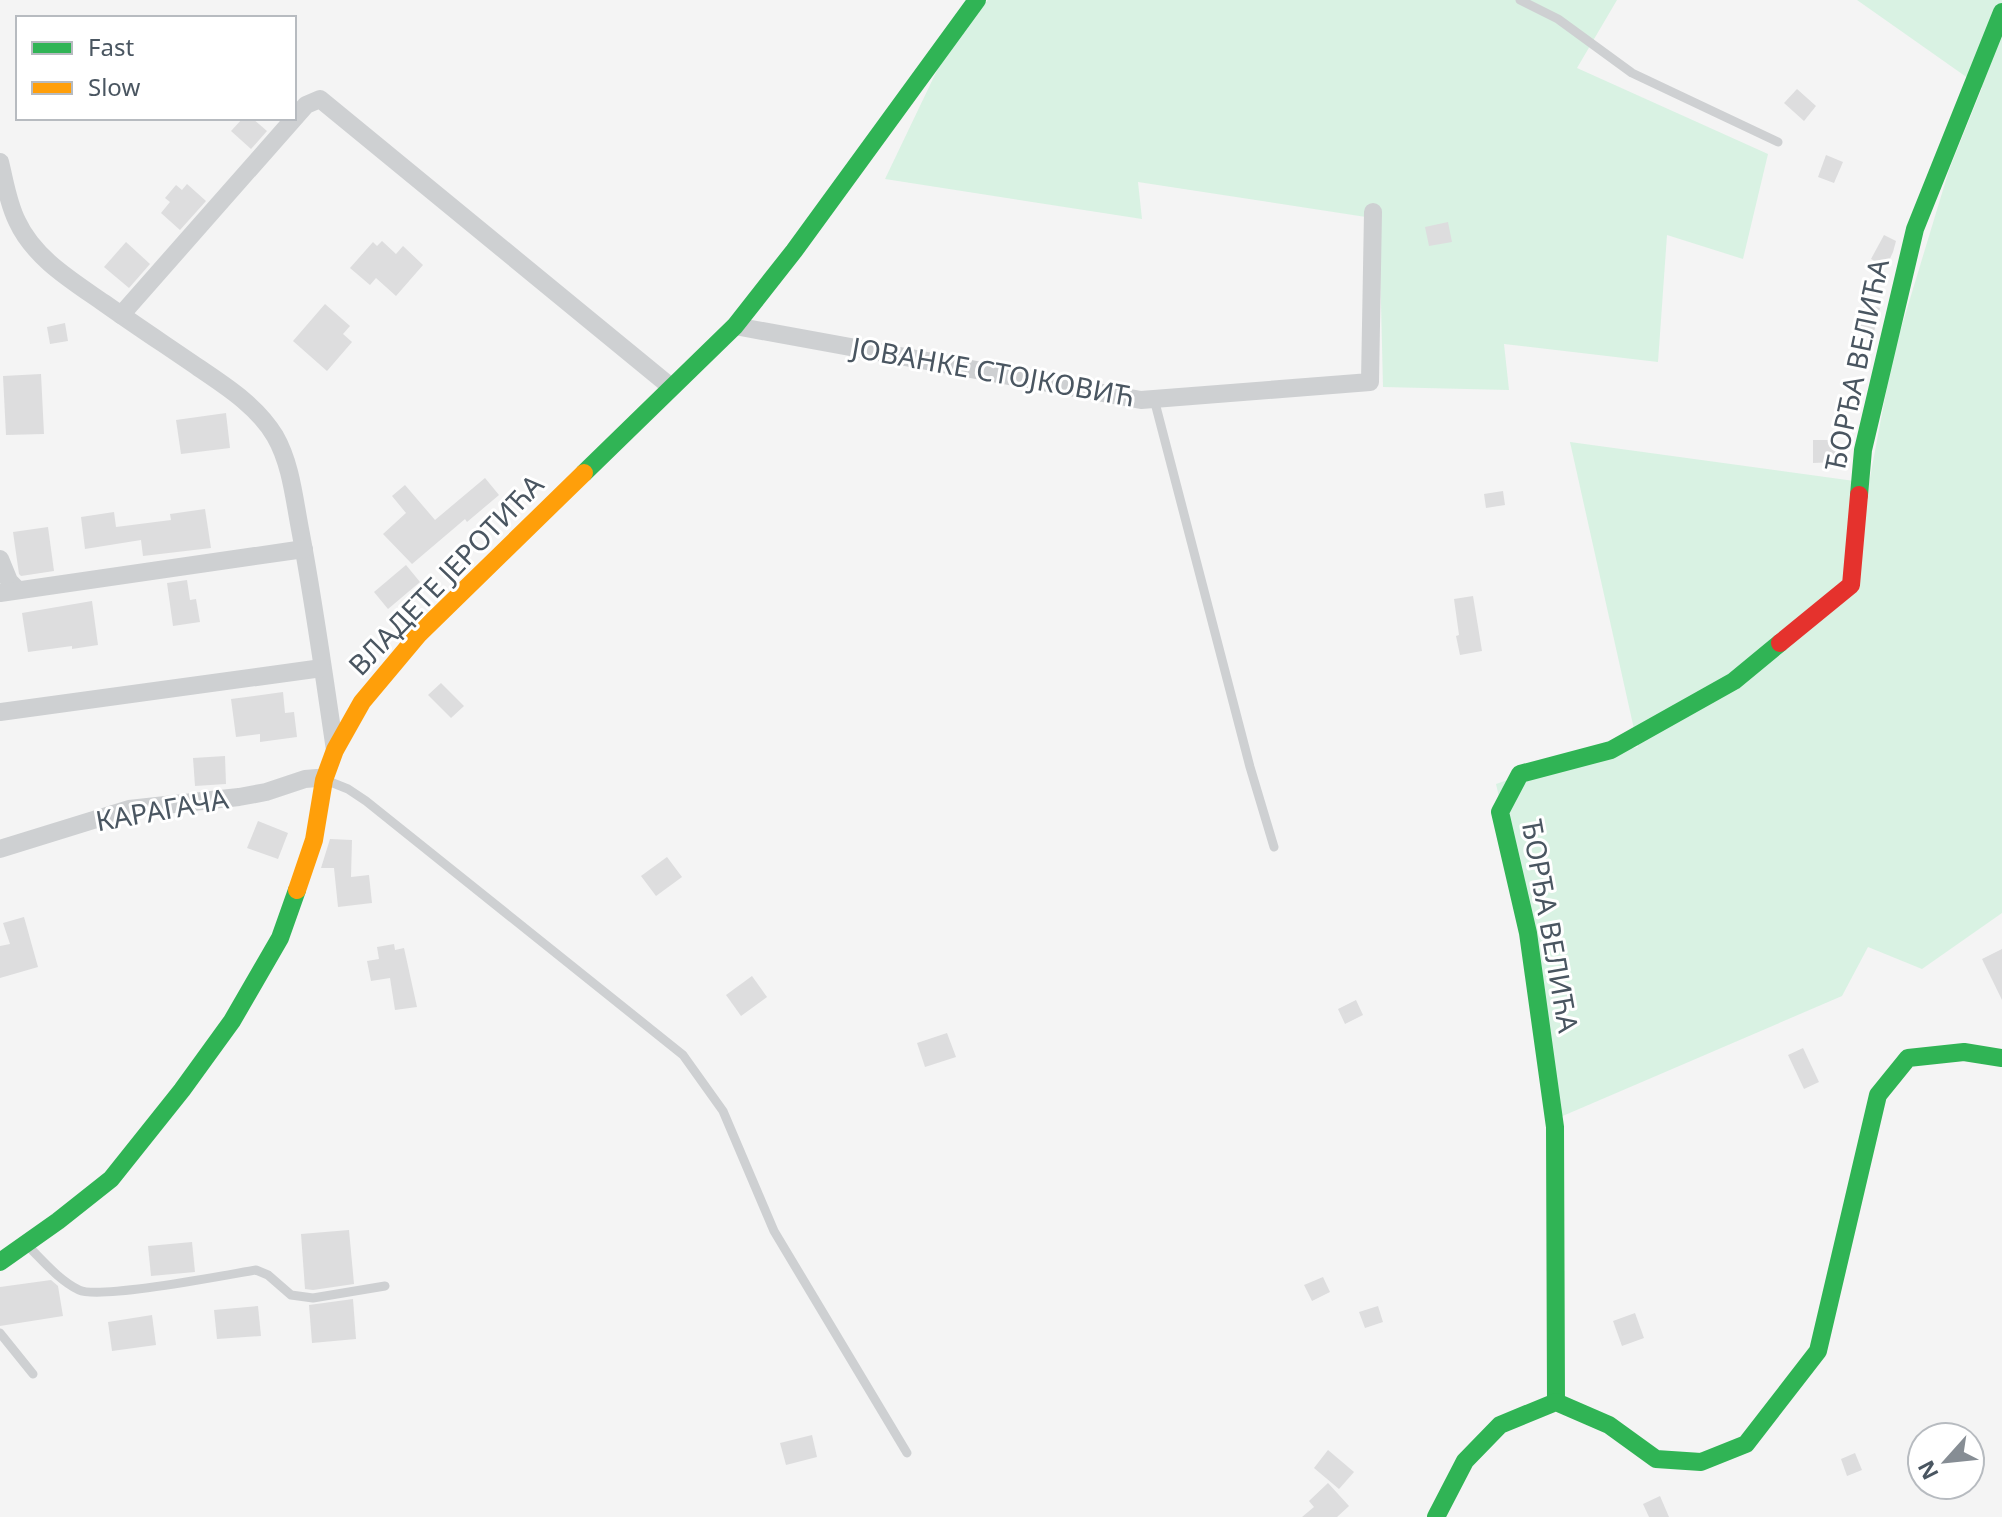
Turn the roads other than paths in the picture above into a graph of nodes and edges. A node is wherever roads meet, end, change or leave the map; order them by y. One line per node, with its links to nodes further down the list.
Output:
1 (977, 0): 10 (street, ВЛАДЕТЕ ЈЕРОТИЋА)
2 (1520, 0): 6 (lane)
3 (2002, 12): 28 (street, ЂОРЂА ВЕЛИЋА)
4 (296, 116): 11 (street)
5 (293, 120): 9 (street)
6 (1778, 142)
7 (0, 162): 9 (street)
8 (1373, 212): 12 (street, ЈОВАНКЕ СТОЈКОВИЋ)
9 (121, 315): 13 (street)
10 (735, 326): 11 (street, ВЛАДЕТЕ ЈЕРОТИЋА); 12 (street, ЈОВАНКЕ СТОЈКОВИЋ)
11 (671, 387): 18 (street, ВЛАДЕТЕ ЈЕРОТИЋА)
12 (1154, 399): 20 (lane)
13 (304, 549): 15 (street); 16 (street)
14 (0, 559): 15 (street)
15 (9, 592)
16 (322, 668): 17 (street); 18 (street)
17 (0, 712)
18 (335, 750): 19 (street, ВЛАДЕТЕ ЈЕРОТИЋА)
19 (324, 780): 21 (street, КАРАГАЧА); 23 (street, ВЛАДЕТЕ ЈЕРОТИЋА); 29 (lane)
20 (1274, 847)
21 (0, 849)
22 (2002, 1058): 28 (street)
23 (25, 1244): 24 (street, ВЛАДЕТЕ ЈЕРОТИЋА); 25 (lane)
24 (0, 1262)
25 (385, 1286)
26 (0, 1333): 27 (lane)
27 (33, 1374)
28 (1556, 1402): 30 (street)
29 (907, 1453)
30 (1436, 1517)

